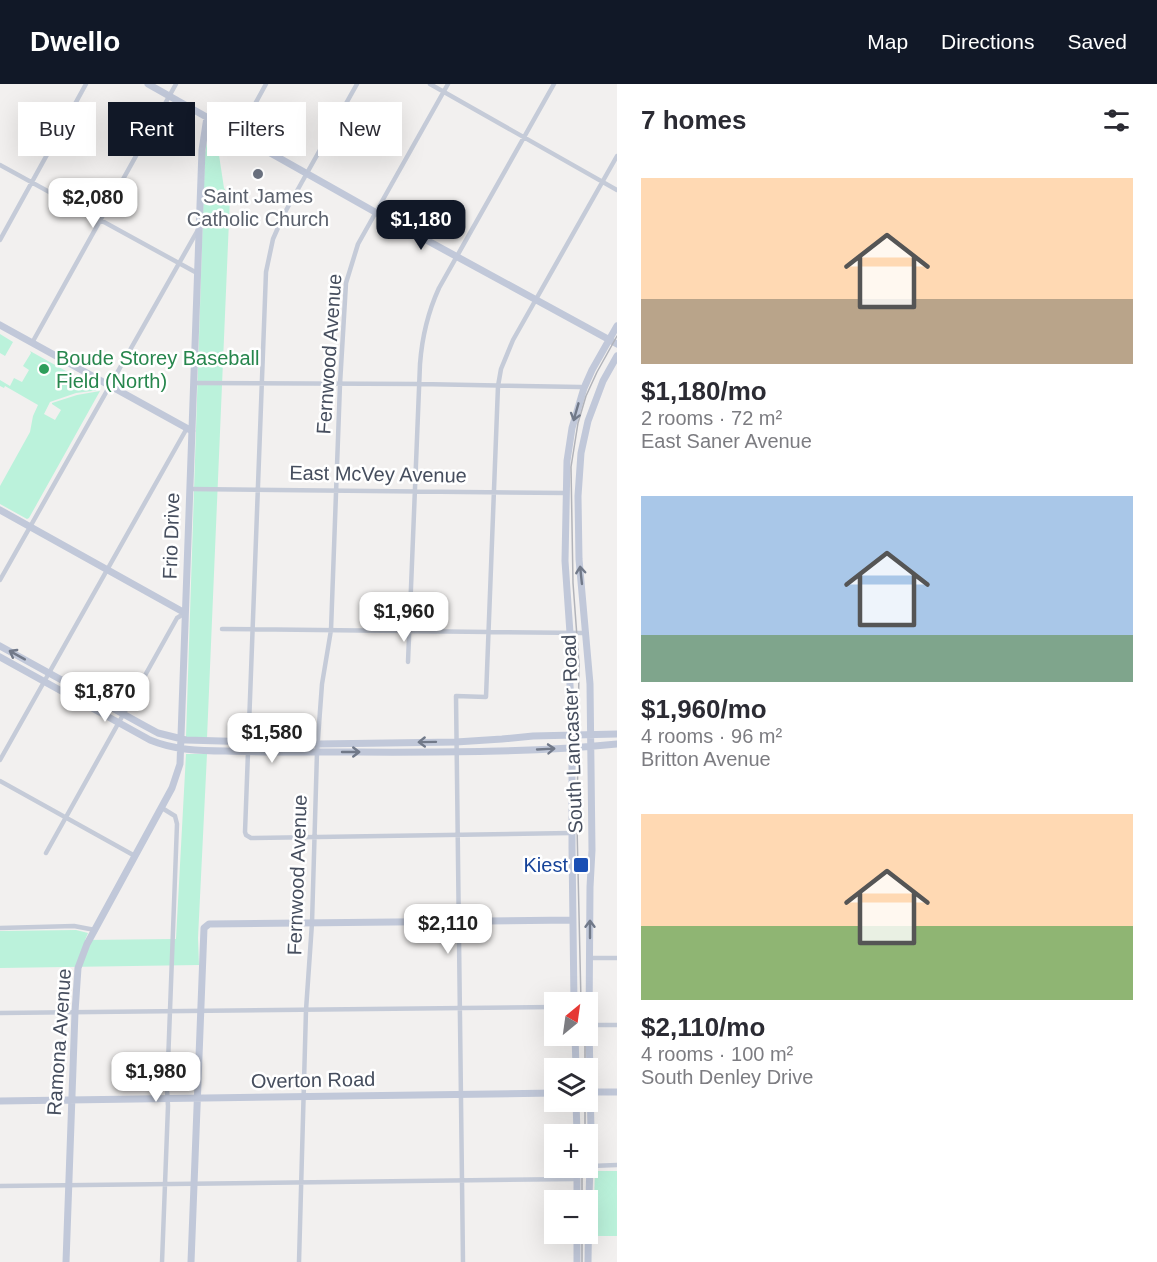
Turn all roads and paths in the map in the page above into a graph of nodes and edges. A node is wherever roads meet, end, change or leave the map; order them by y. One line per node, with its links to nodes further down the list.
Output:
1 (86, 84): 19 (street)
2 (148, 84): 10 (street)
3 (176, 84): 10 (street)
4 (267, 84): 11 (street)
5 (357, 84): 17 (street)
6 (430, 84): 9 (street)
7 (448, 84): 9 (street, Fernwood Avenue)
8 (554, 84): 13 (street)
9 (444, 92): 13 (street); 21 (street, Fernwood Avenue)
10 (170, 96): 12 (street); 22 (street)
11 (257, 102)
12 (207, 117): 23 (street, Frio Drive)
13 (524, 138): 18 (street); 25 (street)
14 (276, 156): 17 (street)
15 (617, 156): 18 (street)
16 (0, 165): 19 (street)
17 (307, 173): 21 (street); 36 (street)
18 (602, 182): 20 (street); 28 (street)
19 (32, 183): 22 (street); 24 (street)
20 (617, 190)
21 (375, 212): 25 (street); 37 (street, Fernwood Avenue)
22 (100, 220): 26 (street); 32 (street)
23 (200, 226): 26 (street); 27 (street, Frio Drive)
24 (0, 240)
25 (458, 256): 28 (street); 38 (street)
26 (178, 263): 27 (street); 39 (street)
27 (198, 274): 35 (street, Frio Drive)
28 (536, 300): 31 (street); 40 (street)
29 (0, 325): 32 (street)
30 (617, 326): 31 (street, South Lancaster Road)
31 (609, 340): 33 (street); 41 (street, South Lancaster Road)
32 (32, 343): 39 (street)
33 (617, 344)
34 (617, 356): 60 (street, South Lancaster Road, one-way to 34)
35 (194, 383): 36 (street); 42 (street, Frio Drive)
36 (262, 383): 37 (street); 44 (street)
37 (340, 384): 38 (street); 45 (street, Fernwood Avenue)
38 (420, 384): 40 (street); 46 (street)
39 (109, 385): 42 (street); 50 (street)
40 (498, 386): 41 (street); 47 (street)
41 (584, 388): 48 (street, South Lancaster Road, one-way to 48)
42 (189, 430): 43 (street, Frio Drive); 51 (street)
43 (190, 489): 44 (street, East McVey Avenue); 53 (street, Frio Drive)
44 (257, 489): 45 (street, East McVey Avenue); 55 (street)
45 (336, 490): 46 (street, East McVey Avenue); 56 (street, Fernwood Avenue)
46 (415, 491): 47 (street, East McVey Avenue); 57 (street)
47 (495, 492): 48 (street, East McVey Avenue); 58 (street)
48 (566, 493): 59 (street, South Lancaster Road)
49 (0, 510): 50 (street)
50 (30, 527): 51 (street); 52 (street)
51 (108, 569): 53 (street); 64 (street)
52 (0, 580)
53 (185, 613): 66 (street); 71 (street, Frio Drive)
54 (222, 629): 55 (street)
55 (252, 630): 56 (street); 72 (street)
56 (331, 630): 57 (street); 77 (street, Fernwood Avenue)
57 (410, 632): 58 (street); 63 (street)
58 (489, 632): 59 (street); 73 (street)
59 (570, 633): 60 (street); 70 (street, South Lancaster Road)
60 (585, 633): 68 (street, South Lancaster Road)
61 (0, 646): 64 (street, one-way to 61)
62 (0, 657): 65 (street)
63 (408, 662)
64 (50, 674): 65 (street); 66 (street)
65 (45, 682): 67 (street); 81 (street)
66 (123, 714): 67 (street); 71 (street)
67 (118, 723): 78 (street); 84 (street)
68 (590, 734): 69 (street); 70 (street); 75 (street, South Lancaster Road)
69 (617, 734)
70 (572, 735): 73 (street); 76 (street, South Lancaster Road)
71 (180, 739): 72 (street); 78 (street, Frio Drive)
72 (248, 742): 77 (street); 80 (street)
73 (456, 742): 77 (street, one-way to 77); 79 (street)
74 (617, 744): 75 (street)
75 (590, 746): 76 (street); 95 (street, South Lancaster Road, one-way to 75)
76 (571, 747): 79 (street, one-way to 76); 85 (street, South Lancaster Road)
77 (317, 748): 79 (street, one-way to 79); 80 (street); 87 (street, Fernwood Avenue)
78 (180, 749): 80 (street); 83 (street, Frio Drive)
79 (457, 751): 86 (street)
80 (247, 752): 87 (street)
81 (0, 760)
82 (0, 781): 84 (street)
83 (162, 808): 89 (street, Ramona Avenue); 102 (street)
84 (66, 818): 88 (street); 89 (street)
85 (571, 833): 86 (street); 90 (street, South Lancaster Road)
86 (458, 835): 87 (street); 91 (street)
87 (314, 837): 92 (street, Fernwood Avenue)
88 (46, 853)
89 (135, 856): 94 (street, Ramona Avenue)
90 (573, 920): 91 (street); 97 (street, South Lancaster Road)
91 (458, 921): 92 (street); 100 (street)
92 (312, 923): 101 (street, Fernwood Avenue); 103 (street)
93 (0, 928): 94 (street)
94 (95, 930): 104 (street, Ramona Avenue)
95 (590, 958): 96 (street); 98 (street, South Lancaster Road)
96 (617, 958)
97 (574, 992)
98 (589, 992)
99 (544, 1007): 100 (street)
100 (460, 1008): 101 (street); 111 (street)
101 (306, 1010): 103 (street); 112 (street, Fernwood Avenue)
102 (170, 1011): 103 (street); 104 (street); 113 (street)
103 (201, 1011): 114 (street)
104 (75, 1012): 105 (street); 115 (street, Ramona Avenue)
105 (0, 1013)
106 (598, 1025): 107 (street)
107 (617, 1025)
108 (598, 1092): 109 (street)
109 (617, 1092)
110 (544, 1093): 111 (street, Overton Road)
111 (460, 1094): 112 (street, Overton Road); 121 (street)
112 (303, 1096): 114 (street, Overton Road); 122 (street, Fernwood Avenue)
113 (167, 1098): 114 (street, Overton Road); 115 (street, Overton Road); 123 (street)
114 (198, 1098): 124 (street)
115 (71, 1100): 116 (street, Overton Road); 125 (street, Ramona Avenue)
116 (0, 1101)
117 (617, 1165): 118 (street)
118 (598, 1166)
119 (590, 1178): 135 (street, South Lancaster Road)
120 (578, 1179): 121 (street); 127 (street)
121 (462, 1180): 122 (street); 133 (street)
122 (302, 1182): 124 (street); 132 (street, Fernwood Avenue)
123 (165, 1184): 124 (street); 125 (street); 130 (street)
124 (194, 1184): 131 (street)
125 (69, 1185): 126 (street); 129 (street, Ramona Avenue)
126 (0, 1186)
127 (577, 1190)
128 (577, 1244): 134 (street)
129 (66, 1262)
130 (162, 1262)
131 (191, 1262)
132 (299, 1262)
133 (463, 1262)
134 (577, 1262)
135 (588, 1262)

